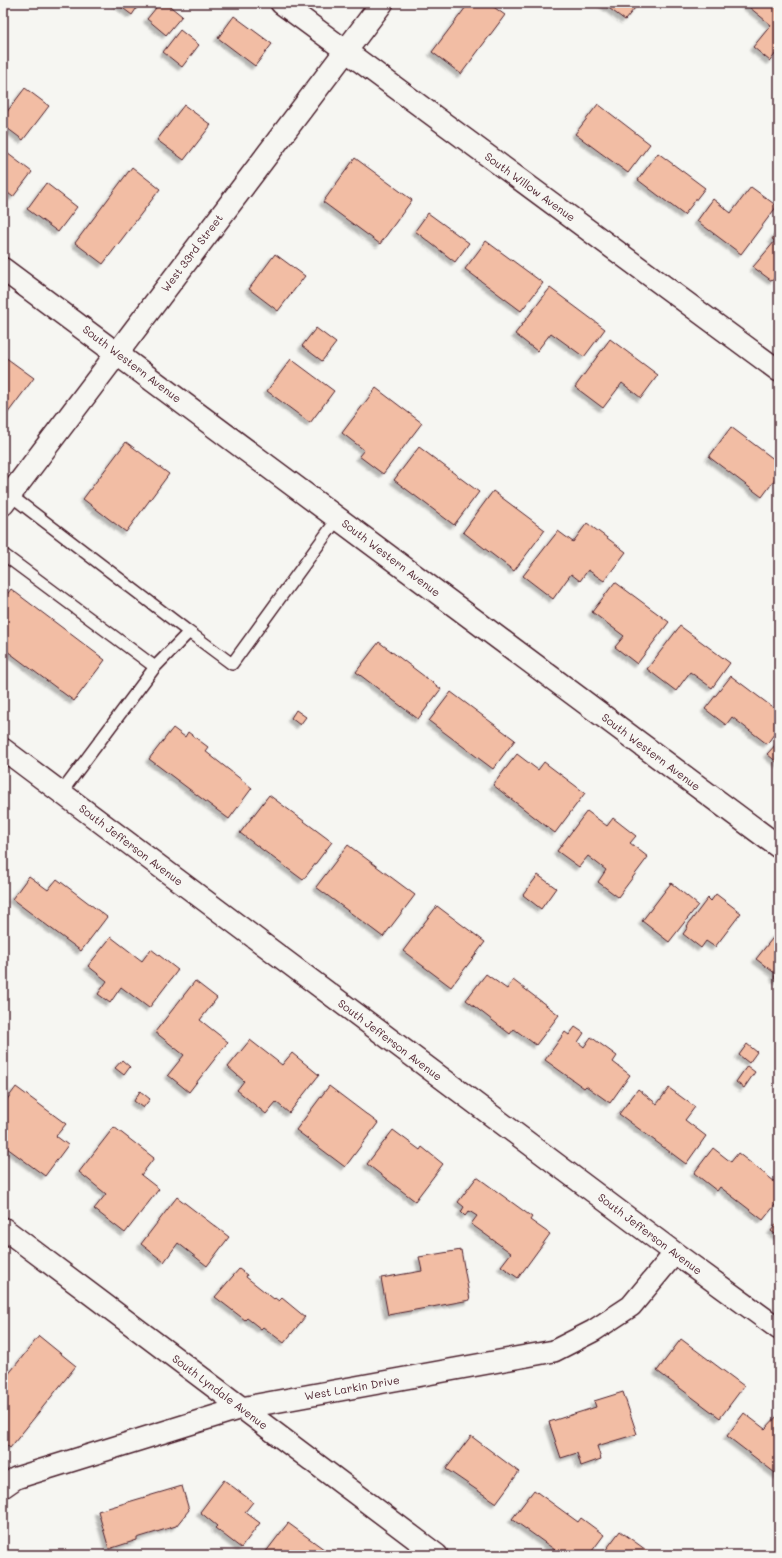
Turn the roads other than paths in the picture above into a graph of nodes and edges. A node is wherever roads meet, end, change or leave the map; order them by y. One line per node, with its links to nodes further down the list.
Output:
1 (281, 3): 3 (street, South Willow Avenue)
2 (382, 3): 3 (street, West 33rd Street)
3 (346, 51): 5 (street, West 33rd Street); 6 (street, South Willow Avenue)
4 (3, 269): 5 (street, South Western Avenue)
5 (117, 353): 7 (street, West 33rd Street); 8 (street, South Western Avenue)
6 (779, 371)
7 (6, 499): 10 (lane)
8 (338, 518): 10 (lane); 14 (street, South Western Avenue)
9 (3, 554): 11 (lane)
10 (189, 632): 11 (lane)
11 (155, 667): 13 (lane)
12 (3, 749): 13 (street, South Jefferson Avenue)
13 (61, 793): 16 (street, South Jefferson Avenue)
14 (779, 847)
15 (3, 1228): 18 (street, South Lyndale Avenue)
16 (675, 1253): 17 (street, South Jefferson Avenue); 18 (street, West Larkin Drive)
17 (779, 1329)
18 (241, 1408): 19 (street, West Larkin Drive); 20 (street, South Lyndale Avenue)
19 (3, 1487)
20 (437, 1555)

